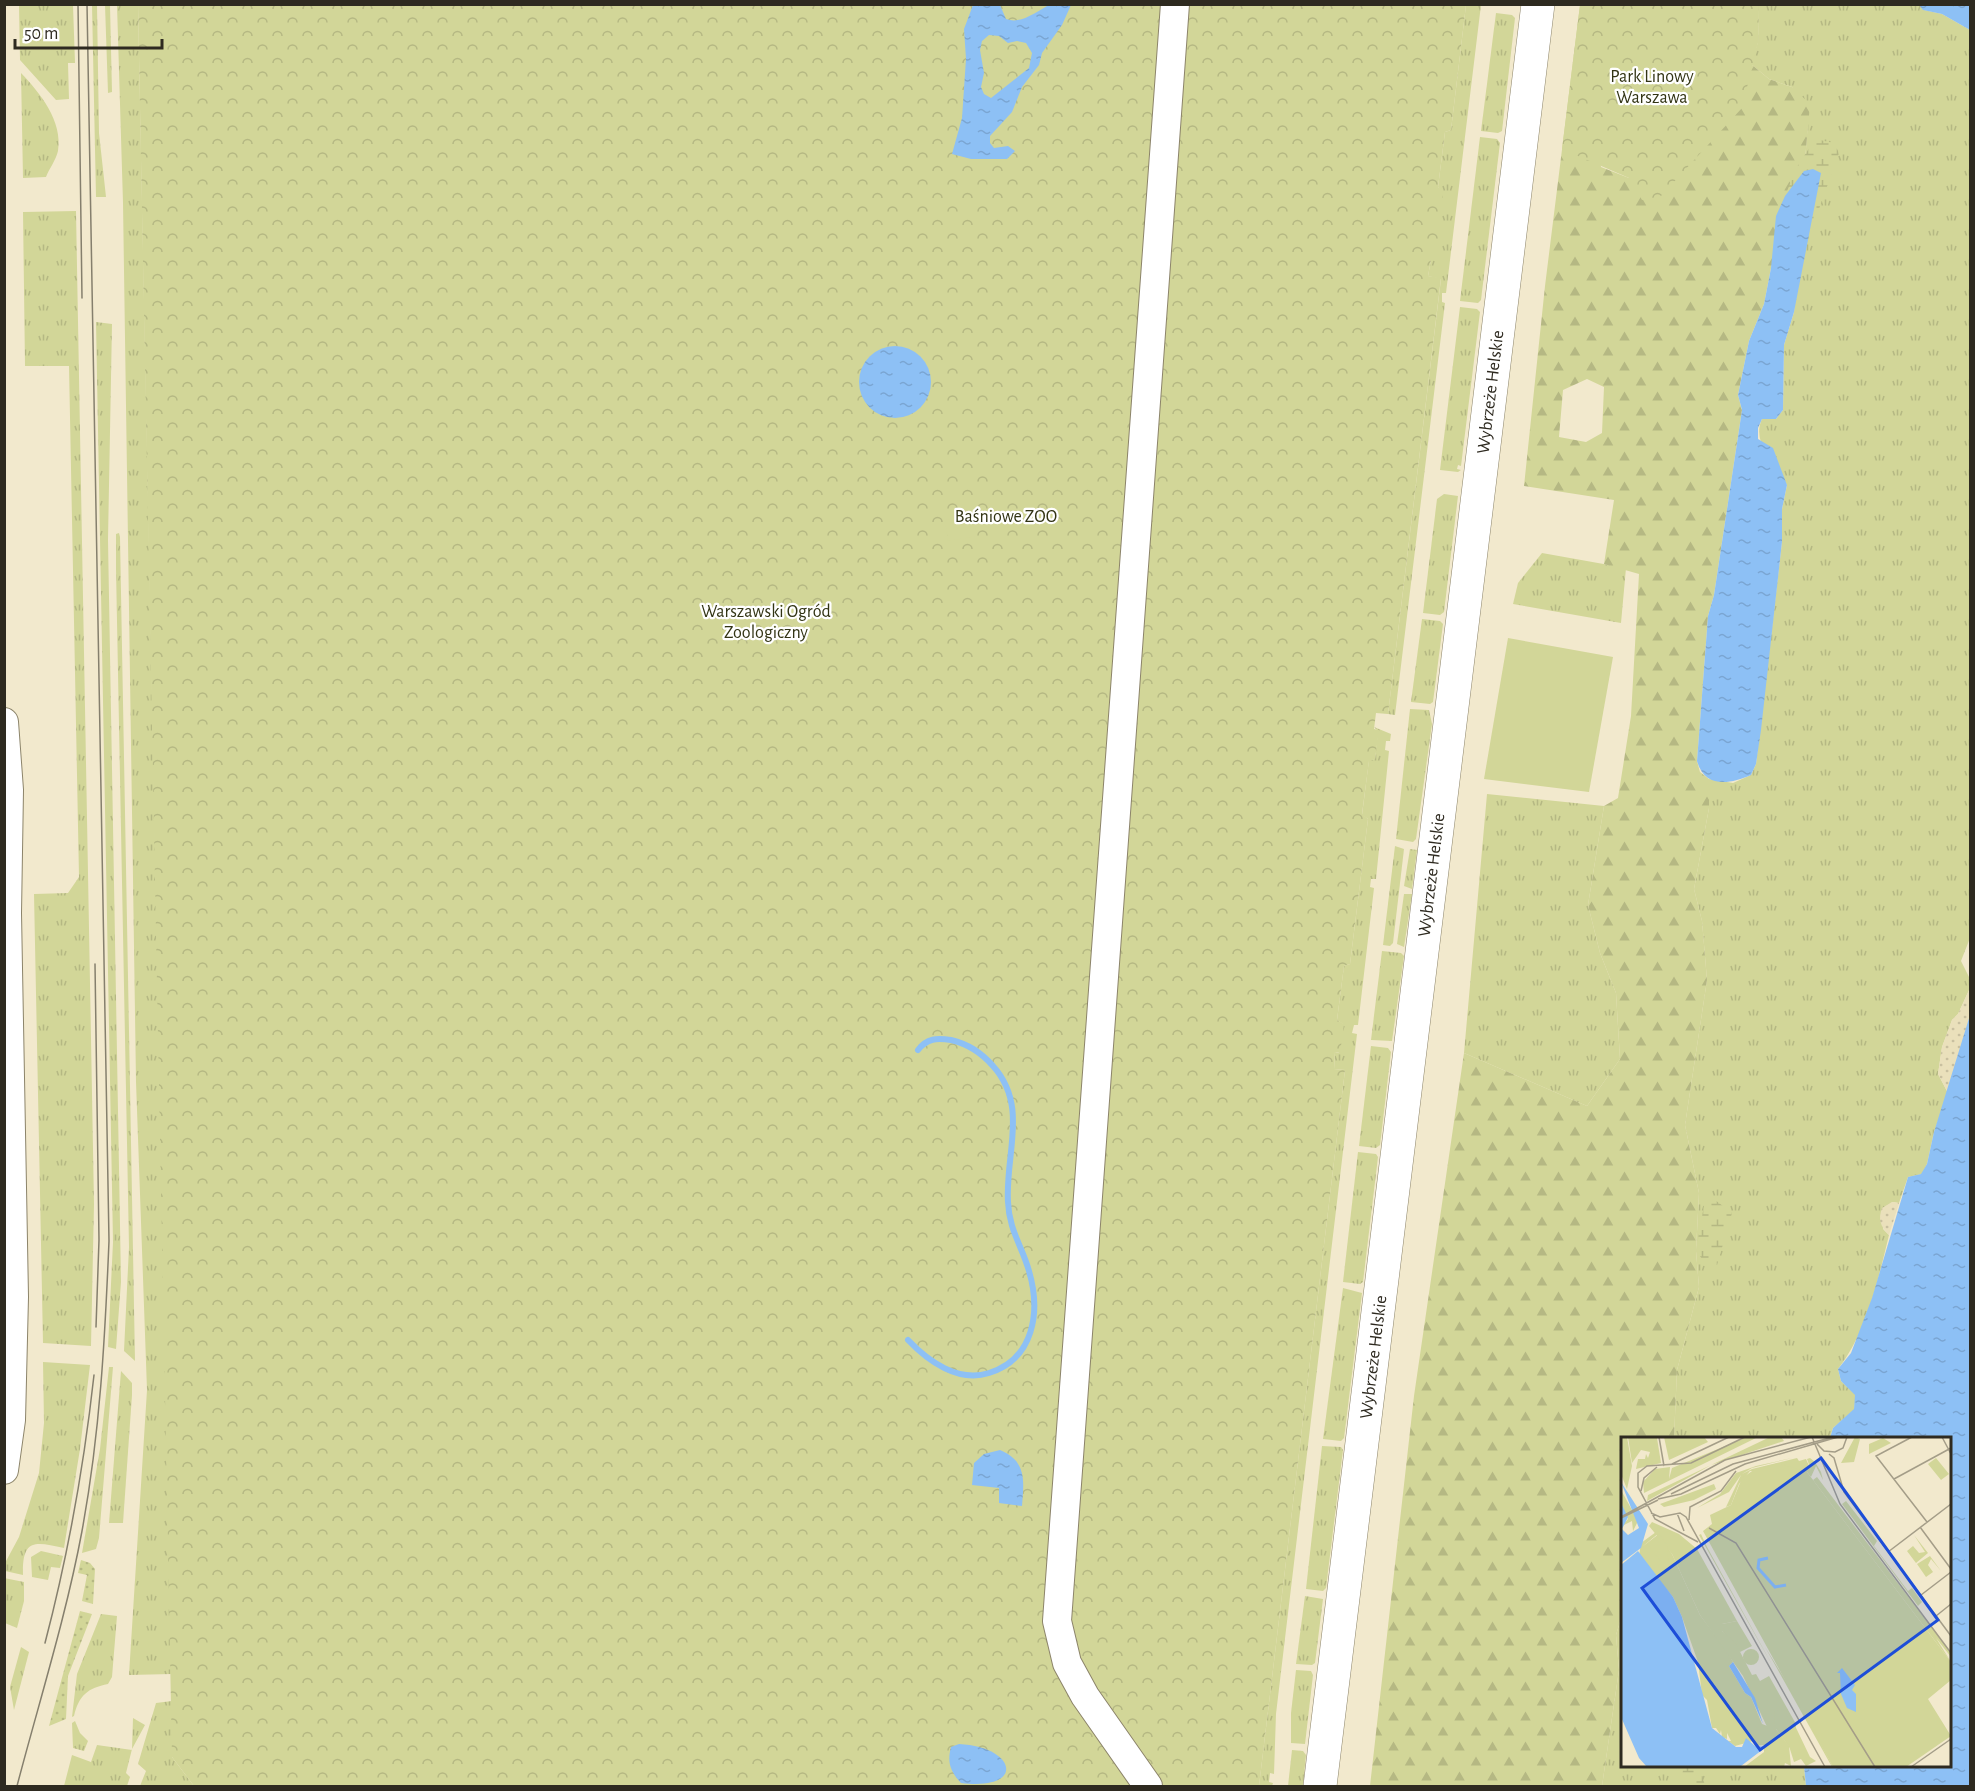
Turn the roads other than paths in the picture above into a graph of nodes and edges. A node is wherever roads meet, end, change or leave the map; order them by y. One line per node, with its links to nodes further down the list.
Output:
1 (1176, 4): 8 (street)
2 (1538, 4): 7 (main road, Wybrzeże Helskie)
3 (4, 722): 4 (street)
4 (7, 761): 5 (street)
5 (8, 1395): 6 (street)
6 (4, 1470)
7 (1327, 1746): 9 (main road, Wybrzeże Helskie); 10 (main road, Wybrzeże Helskie)
8 (1148, 1786)
9 (1320, 1786)
10 (1329, 1786)

